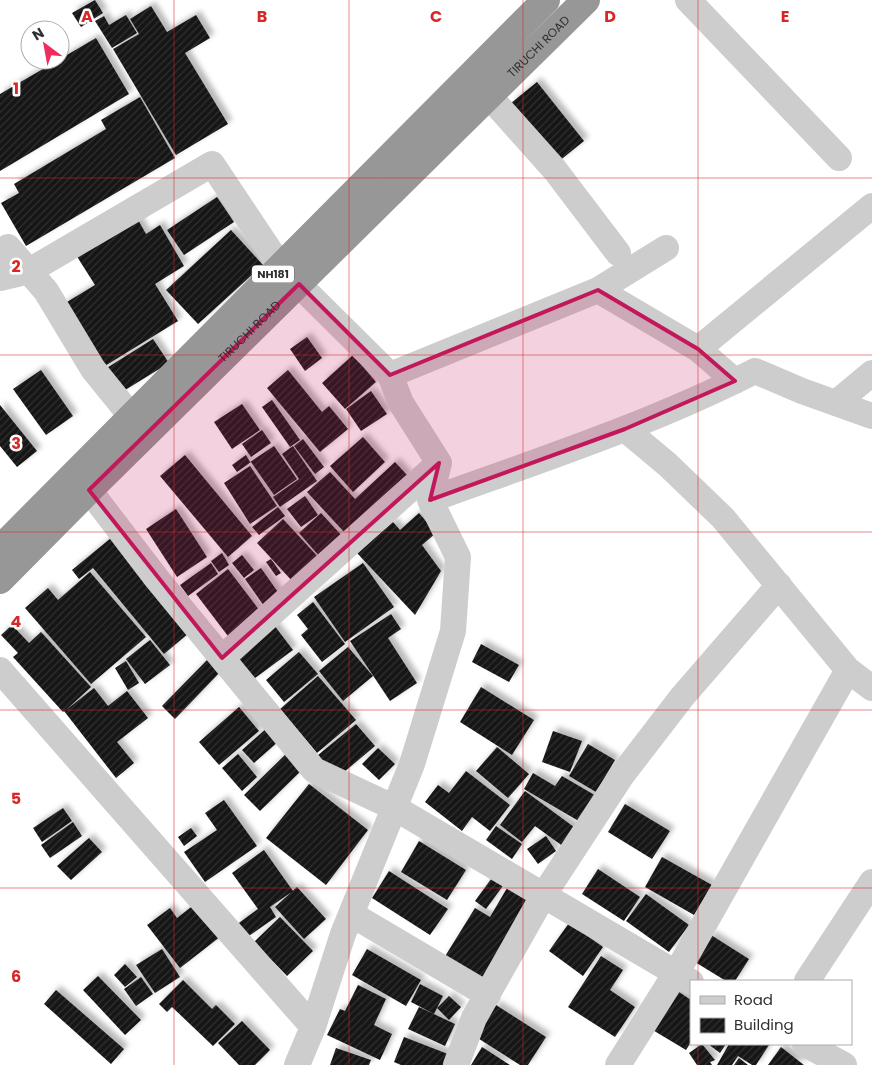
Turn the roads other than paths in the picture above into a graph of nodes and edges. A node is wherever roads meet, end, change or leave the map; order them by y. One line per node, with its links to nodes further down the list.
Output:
1 (546, 0): 11 (highway, TIRUCHI ROAD / NH181)
2 (586, 0): 4 (highway, TIRUCHI ROAD / NH181)
3 (688, 0): 5 (street)
4 (488, 95): 9 (street); 11 (highway, TIRUCHI ROAD / NH181)
5 (839, 158)
6 (872, 206): 14 (street)
7 (666, 248): 13 (street)
8 (0, 252): 10 (street)
9 (618, 253)
10 (29, 271): 11 (street); 12 (street); 19 (street)
11 (290, 276): 16 (street); 19 (highway, TIRUCHI ROAD / NH181); 23 (highway, TIRUCHI ROAD / NH181)
12 (0, 278)
13 (598, 290): 14 (street); 16 (street)
14 (698, 349): 17 (street)
15 (872, 373): 18 (street)
16 (390, 375): 22 (street)
17 (735, 381): 18 (street); 21 (street)
18 (836, 403): 20 (street)
19 (131, 416): 25 (highway, TIRUCHI ROAD / NH181)
20 (872, 416)
21 (625, 429): 24 (street); 27 (street)
22 (439, 463): 24 (street); 28 (street)
23 (89, 490): 26 (highway, TIRUCHI ROAD / NH181); 28 (street)
24 (430, 500): 32 (street)
25 (0, 549)
26 (0, 580)
27 (779, 585): 30 (street); 34 (street)
28 (222, 658): 32 (street)
29 (0, 670): 39 (street)
30 (848, 670): 31 (street); 36 (street)
31 (872, 688)
32 (395, 808): 34 (street); 35 (street)
33 (872, 882): 37 (street)
34 (543, 896): 36 (street); 38 (street)
35 (351, 914): 38 (street); 39 (street)
36 (683, 978): 43 (street)
37 (808, 980)
38 (488, 995): 42 (street)
39 (313, 1027): 41 (street)
40 (807, 1045): 44 (street)
41 (297, 1065)
42 (456, 1065)
43 (618, 1065)
44 (844, 1065)

